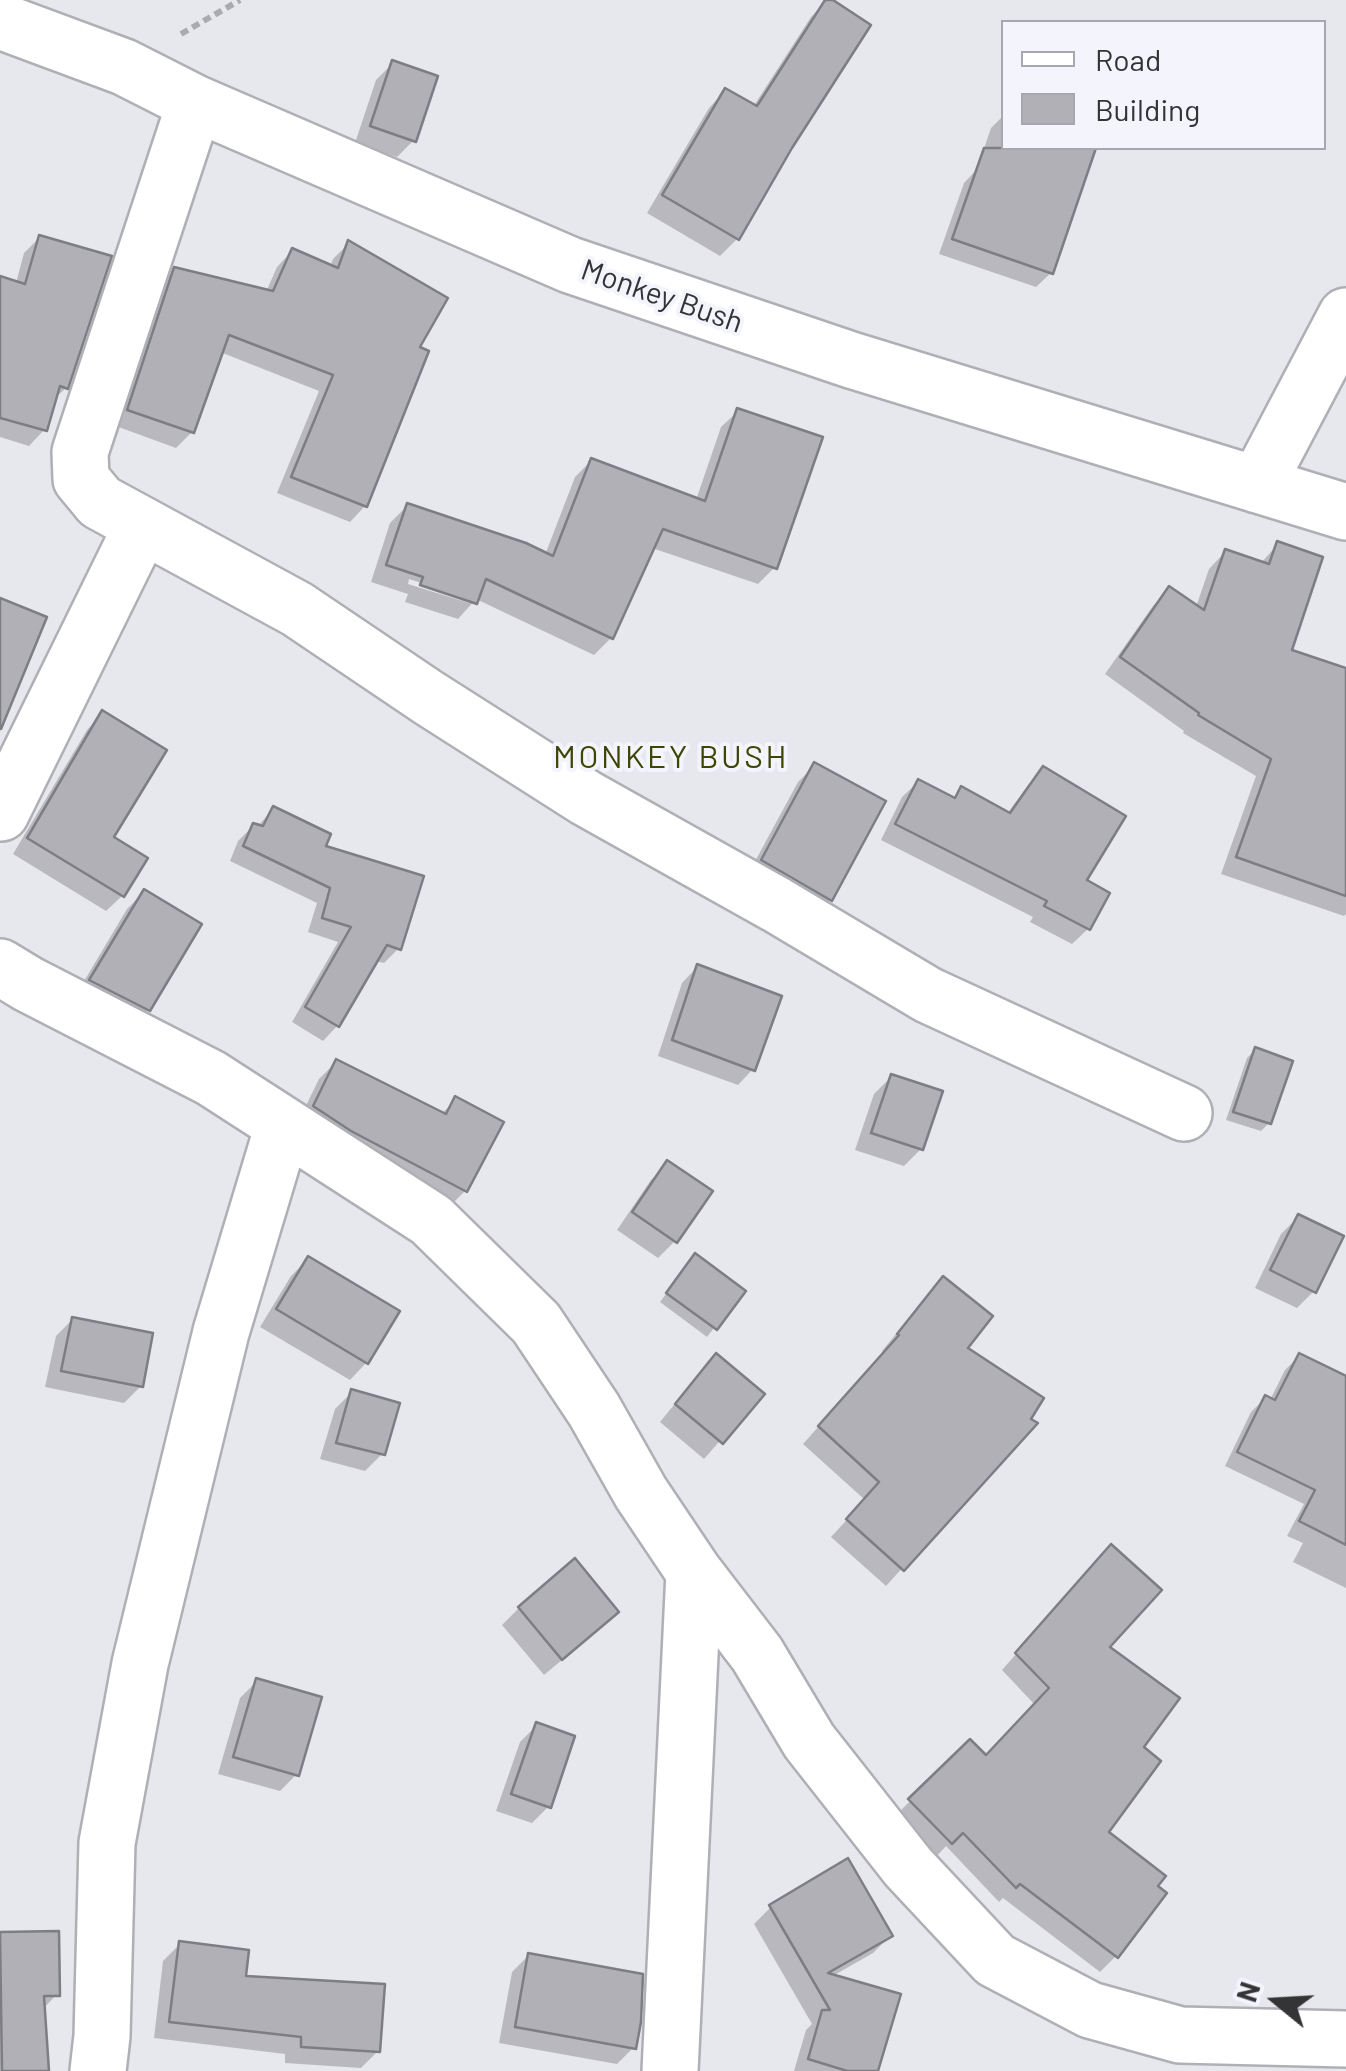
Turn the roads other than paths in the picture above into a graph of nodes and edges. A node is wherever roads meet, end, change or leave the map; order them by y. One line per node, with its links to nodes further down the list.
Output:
1 (0, 20): 2 (street, Monkey Bush)
2 (195, 103): 4 (street, Monkey Bush); 6 (street)
3 (1346, 316): 4 (street)
4 (1257, 484): 5 (street, Monkey Bush)
5 (1346, 512)
6 (142, 526): 7 (street); 9 (street)
7 (1, 813)
8 (0, 967): 10 (street)
9 (1184, 1112)
10 (282, 1126): 11 (street); 13 (street)
11 (694, 1572): 12 (street); 14 (street)
12 (1346, 2039)
13 (98, 2071)
14 (670, 2071)

